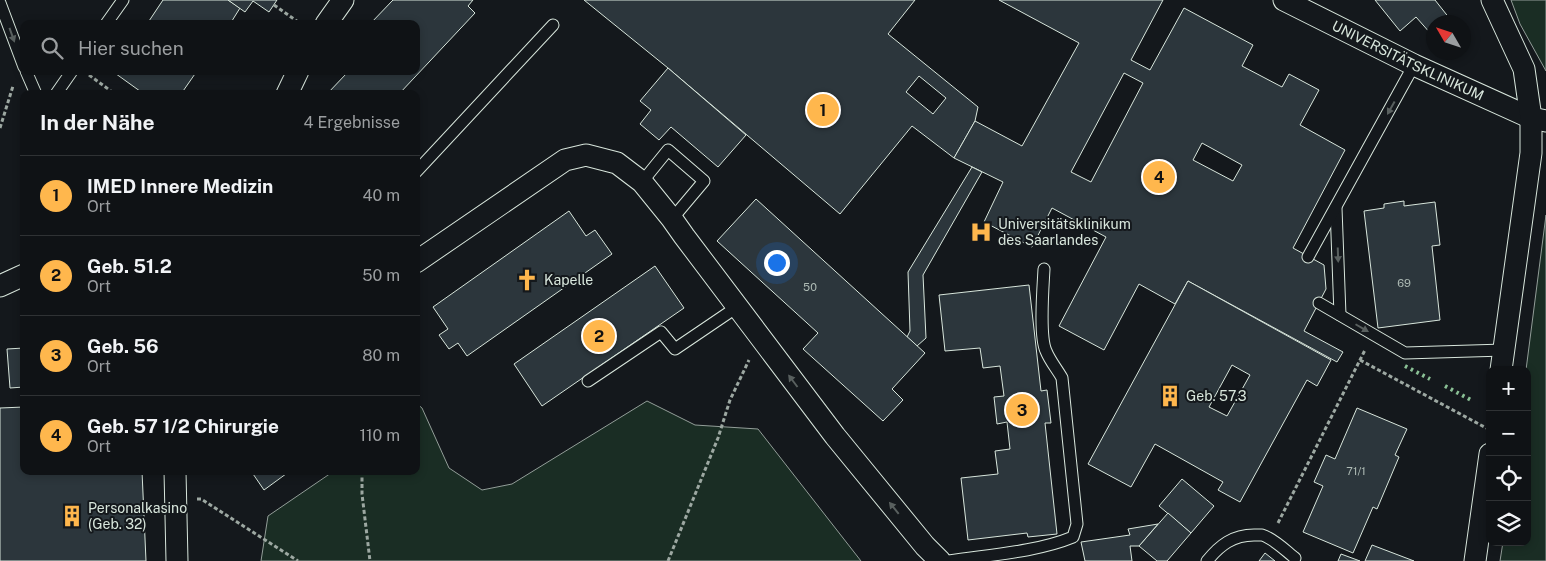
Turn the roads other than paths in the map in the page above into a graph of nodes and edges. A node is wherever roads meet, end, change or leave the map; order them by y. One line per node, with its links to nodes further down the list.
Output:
1 (123, 0): 6 (lane)
2 (343, 0): 7 (street)
3 (1284, 0): 10 (street, UNIVERSITÄTSKLINIKUM)
4 (1492, 0): 17 (street)
5 (0, 3): 9 (lane, one-way to 9)
6 (109, 20)
7 (329, 20)
8 (553, 25): 18 (lane)
9 (20, 56)
10 (1414, 65): 17 (street, UNIVERSITÄTSKLINIKUM); 20 (lane, one-way to 20)
11 (28, 75): 14 (lane)
12 (69, 75): 15 (lane)
13 (296, 75): 16 (street)
14 (34, 90)
15 (59, 90)
16 (289, 90)
17 (1538, 119): 30 (street)
18 (420, 168)
19 (642, 182): 21 (street); 21 (lane); 23 (street)
20 (1336, 207): 22 (lane); 29 (lane, one-way to 29)
21 (672, 219): 28 (street)
22 (1308, 257)
23 (420, 259)
24 (1044, 270): 37 (lane)
25 (20, 277): 26 (street)
26 (0, 286)
27 (1319, 303): 29 (lane)
28 (737, 307): 31 (lane); 36 (street, one-way to 28)
29 (1340, 315): 30 (lane, one-way to 30)
30 (1503, 360)
31 (588, 381)
32 (1490, 456): 39 (street)
33 (174, 475): 35 (street)
34 (1295, 558): 38 (lane)
35 (177, 561)
36 (940, 561)
37 (949, 561)
38 (1207, 561)
39 (1475, 561)

